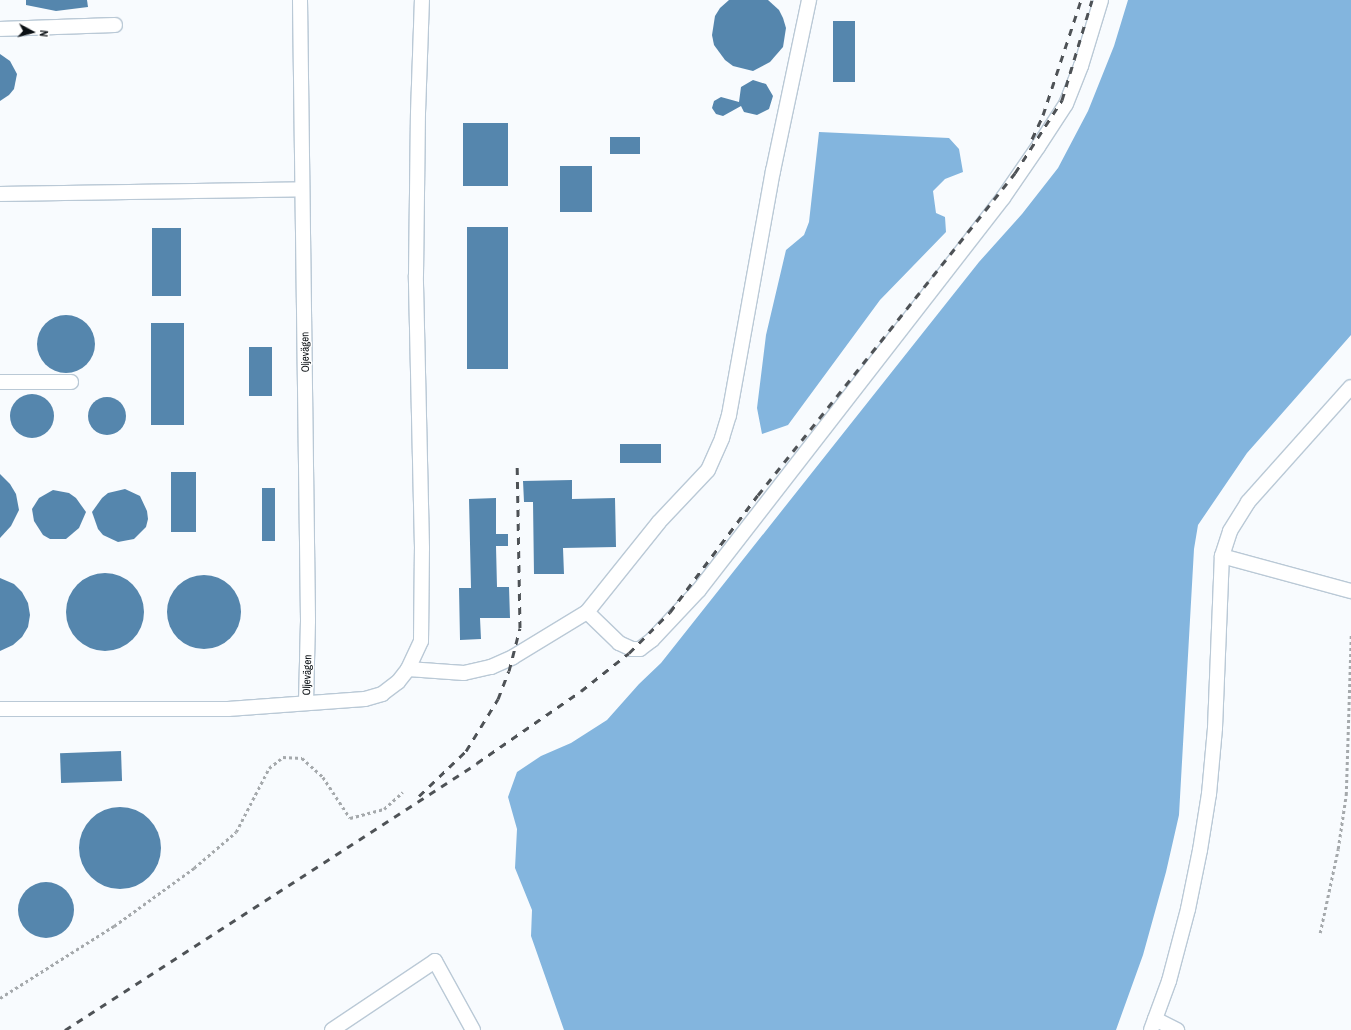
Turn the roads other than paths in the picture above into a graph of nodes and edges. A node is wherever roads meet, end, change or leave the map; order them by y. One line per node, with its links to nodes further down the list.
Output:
1 (300, 0): 7 (street, Oljevägen)
2 (422, 0): 15 (street)
3 (809, 0): 14 (street)
4 (1101, 0): 14 (street)
5 (115, 25): 6 (street)
6 (0, 29)
7 (302, 189): 8 (street); 16 (street, Oljevägen)
8 (0, 194)
9 (0, 382): 10 (street)
10 (71, 382)
11 (1351, 387): 12 (street)
12 (1222, 556): 13 (street); 18 (street)
13 (1351, 591)
14 (587, 612): 15 (street)
15 (408, 669): 16 (street)
16 (306, 703): 17 (street)
17 (0, 709)
18 (1153, 1025): 21 (street)
19 (332, 1030): 20 (street)
20 (473, 1030)
21 (1177, 1030)

